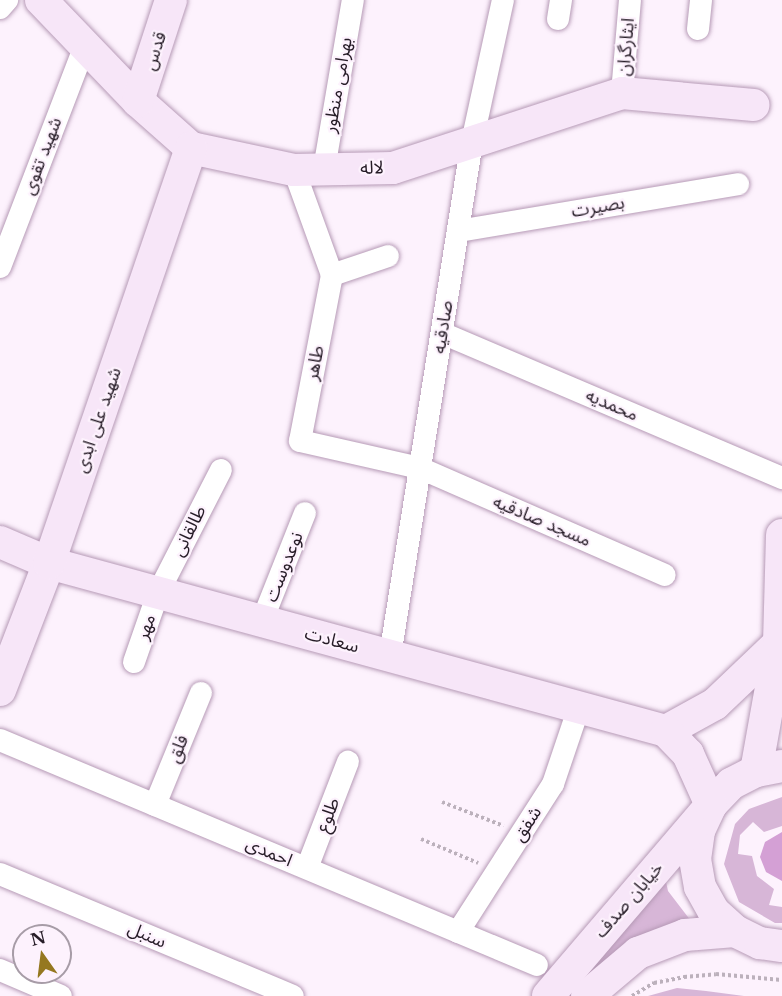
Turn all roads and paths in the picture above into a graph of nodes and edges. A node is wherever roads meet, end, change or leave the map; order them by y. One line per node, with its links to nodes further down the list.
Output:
1 (7, 0): 8 (street)
2 (41, 0): 10 (street, لاله)
3 (171, 0): 12 (street, قدس)
4 (353, 0): 16 (street, بهرامی منظور)
5 (503, 0): 14 (street, صادقیه)
6 (630, 0): 11 (street, ایثارگران)
7 (701, 0): 9 (street)
8 (0, 9)
9 (698, 29)
10 (85, 46): 12 (street, لاله); 20 (street, شهید تقوی)
11 (622, 93): 13 (street, لاله); 14 (street, لاله)
12 (138, 101): 15 (street, لاله)
13 (753, 105)
14 (472, 142): 16 (street, لاله); 18 (street, صادقیه)
15 (191, 148): 16 (street, لاله); 29 (street, شهید علی ابدی)
16 (309, 169): 21 (street)
17 (738, 184): 18 (street, بصیرت)
18 (458, 231): 22 (street, صادقیه)
19 (388, 256): 21 (street)
20 (0, 267)
21 (332, 275): 23 (street, طاهر)
22 (442, 333): 23 (street, صادقیه); 25 (street, محمدیه)
23 (420, 468): 30 (street, مسجد صادقیه); 34 (street, صادقیه)
24 (221, 470): 31 (street, طالقانی)
25 (782, 478)
26 (305, 513): 32 (street, نوعدوست)
27 (782, 535): 33 (street)
28 (0, 542): 29 (street, سعادت)
29 (49, 563): 31 (street, سعادت); 36 (street, شهید علی ابدی)
30 (665, 575)
31 (158, 593): 32 (street, سعادت); 35 (street, مهر)
32 (262, 621): 34 (street, سعادت)
33 (779, 643): 39 (street); 42 (street)
34 (390, 656): 38 (street, سعادت)
35 (134, 662)
36 (0, 690)
37 (201, 693): 44 (street, فلق)
38 (579, 707): 39 (street, سعادت); 46 (street, شفق)
39 (666, 731): 45 (street)
40 (0, 740): 44 (street, احمدی)
41 (348, 762): 48 (street, طلوع)
42 (769, 768): 45 (street, خیابان صدف)
43 (442, 802): 46 (path)
44 (154, 805): 48 (street, احمدی)
45 (711, 805): 51 (street); 59 (street, خیابان صدف)
46 (522, 832): 49 (street, شفق)
47 (421, 839): 49 (path)
48 (307, 868): 52 (street, احمدی)
49 (497, 871): 52 (street, شفق)
50 (0, 874): 58 (street, سنبل)
51 (735, 931): 53 (street); 60 (street)
52 (458, 932): 54 (street, احمدی)
53 (782, 946)
54 (537, 965)
55 (0, 970): 57 (street)
56 (782, 980): 61 (path)
57 (61, 996)
58 (293, 996)
59 (548, 996)
60 (587, 996)
61 (632, 996)

